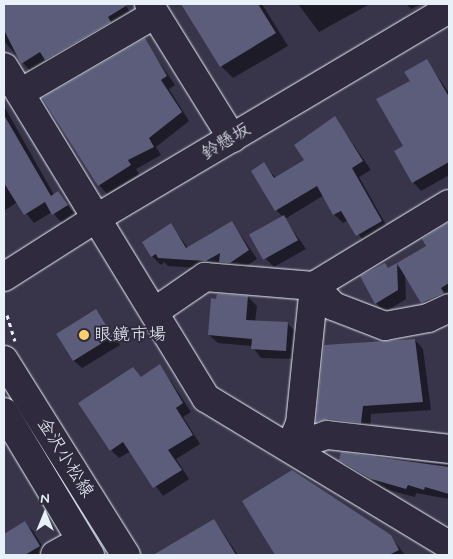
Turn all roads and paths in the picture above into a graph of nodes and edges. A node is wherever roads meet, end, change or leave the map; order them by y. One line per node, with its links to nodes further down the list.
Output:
1 (449, 8): 5 (street, 鈴懸坂)
2 (152, 9): 4 (street); 5 (street)
3 (4, 67): 4 (street)
4 (20, 93): 7 (street)
5 (232, 138): 7 (street, 鈴懸坂)
6 (449, 204): 9 (street)
7 (95, 219): 8 (street, 鈴懸坂); 11 (street)
8 (4, 277)
9 (314, 286): 10 (street); 11 (street); 14 (street)
10 (449, 308)
11 (154, 312): 14 (street)
12 (4, 360): 19 (street, 金沢小松線)
13 (4, 412): 17 (street, 金沢小松線)
14 (290, 447): 15 (street); 16 (street)
15 (449, 449)
16 (449, 545)
17 (85, 548): 18 (street)
18 (55, 555)
19 (126, 555)

